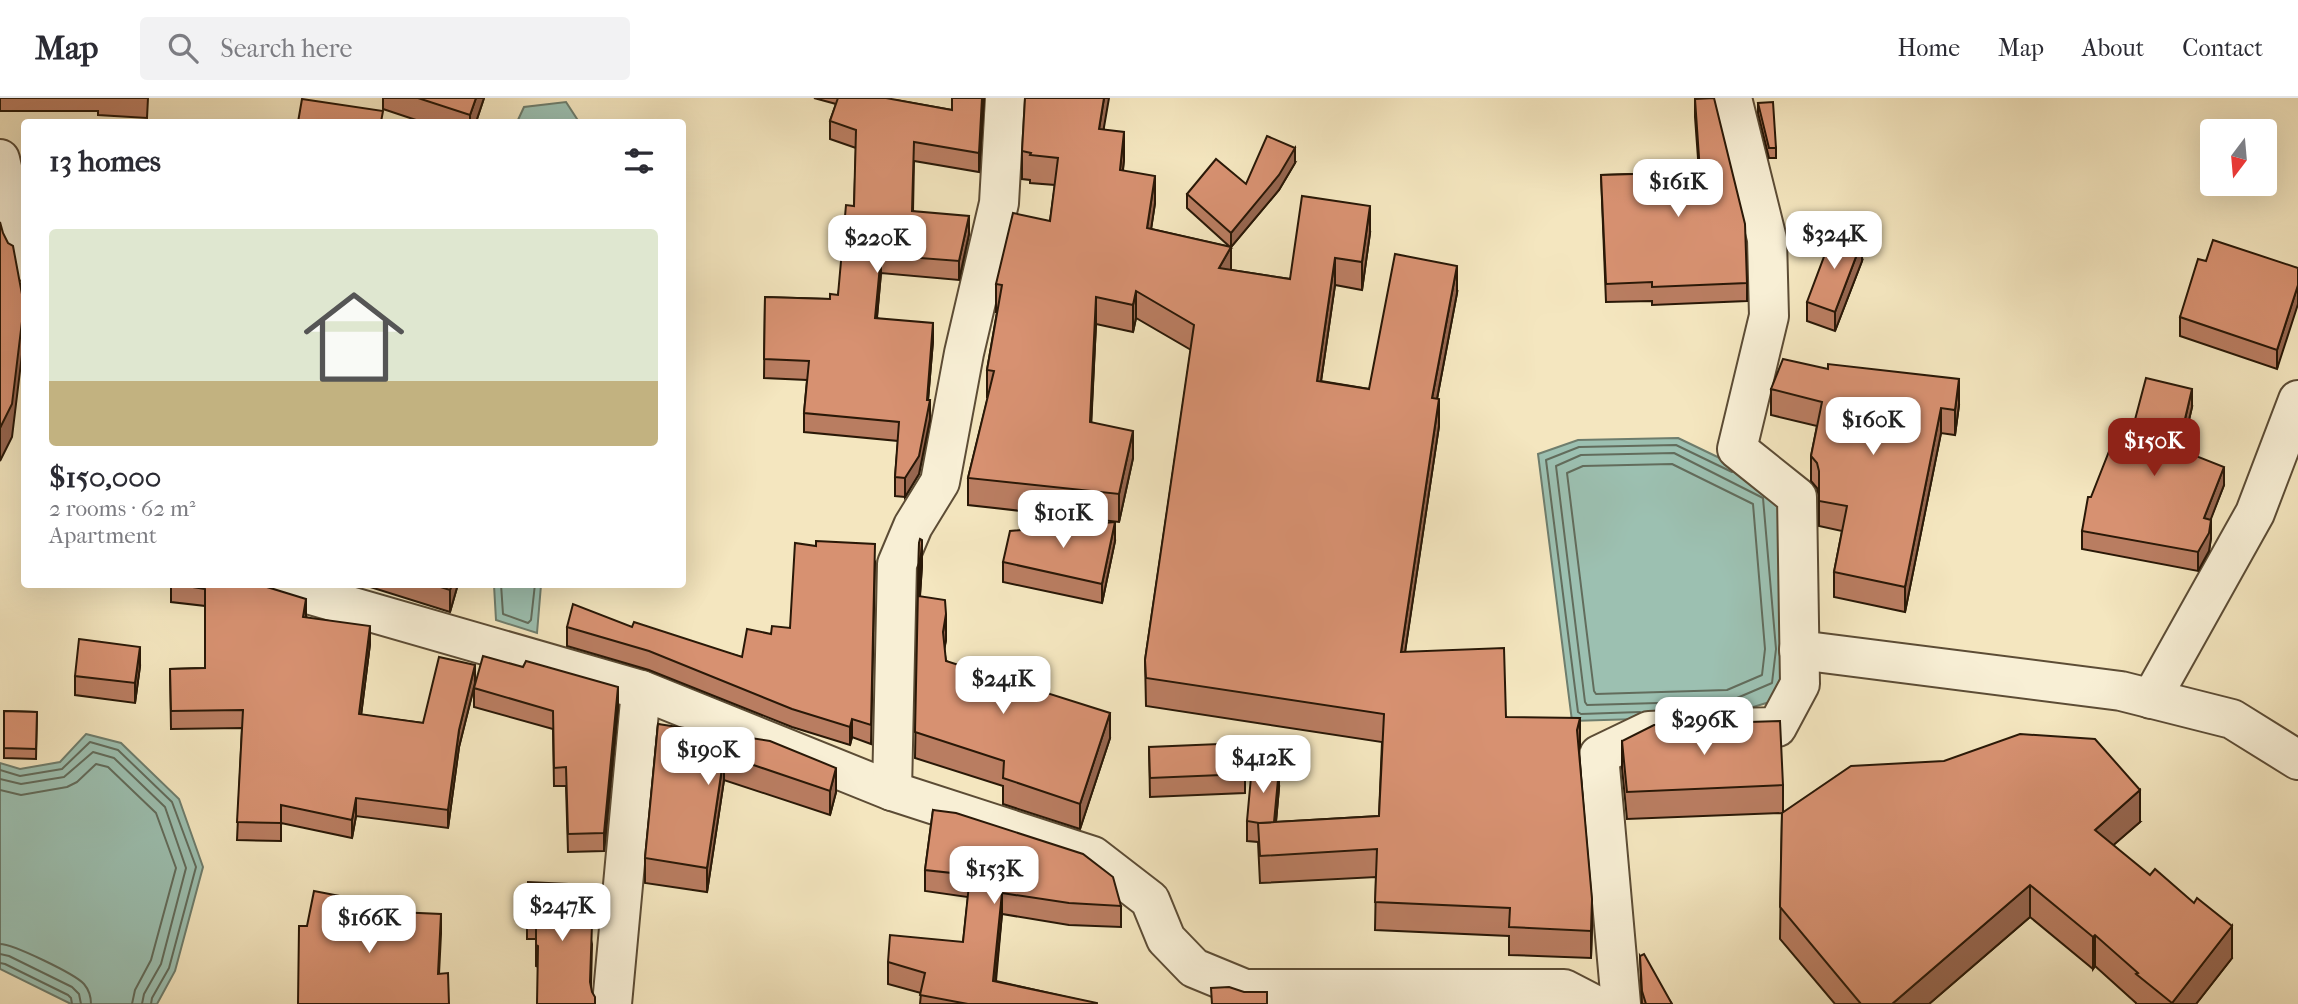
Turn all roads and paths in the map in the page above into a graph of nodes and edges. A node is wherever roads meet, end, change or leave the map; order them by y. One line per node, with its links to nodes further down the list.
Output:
1 (1005, 98): 11 (street)
2 (1732, 98): 7 (street)
3 (0, 159): 4 (street)
4 (21, 248)
5 (2298, 400): 9 (street)
6 (287, 588): 8 (street)
7 (1799, 650): 9 (street); 14 (street)
8 (641, 690): 11 (street); 12 (street)
9 (2151, 699): 10 (street)
10 (2298, 760)
11 (892, 791): 13 (street)
12 (612, 1004)
13 (1593, 1004)
14 (1620, 1004)

